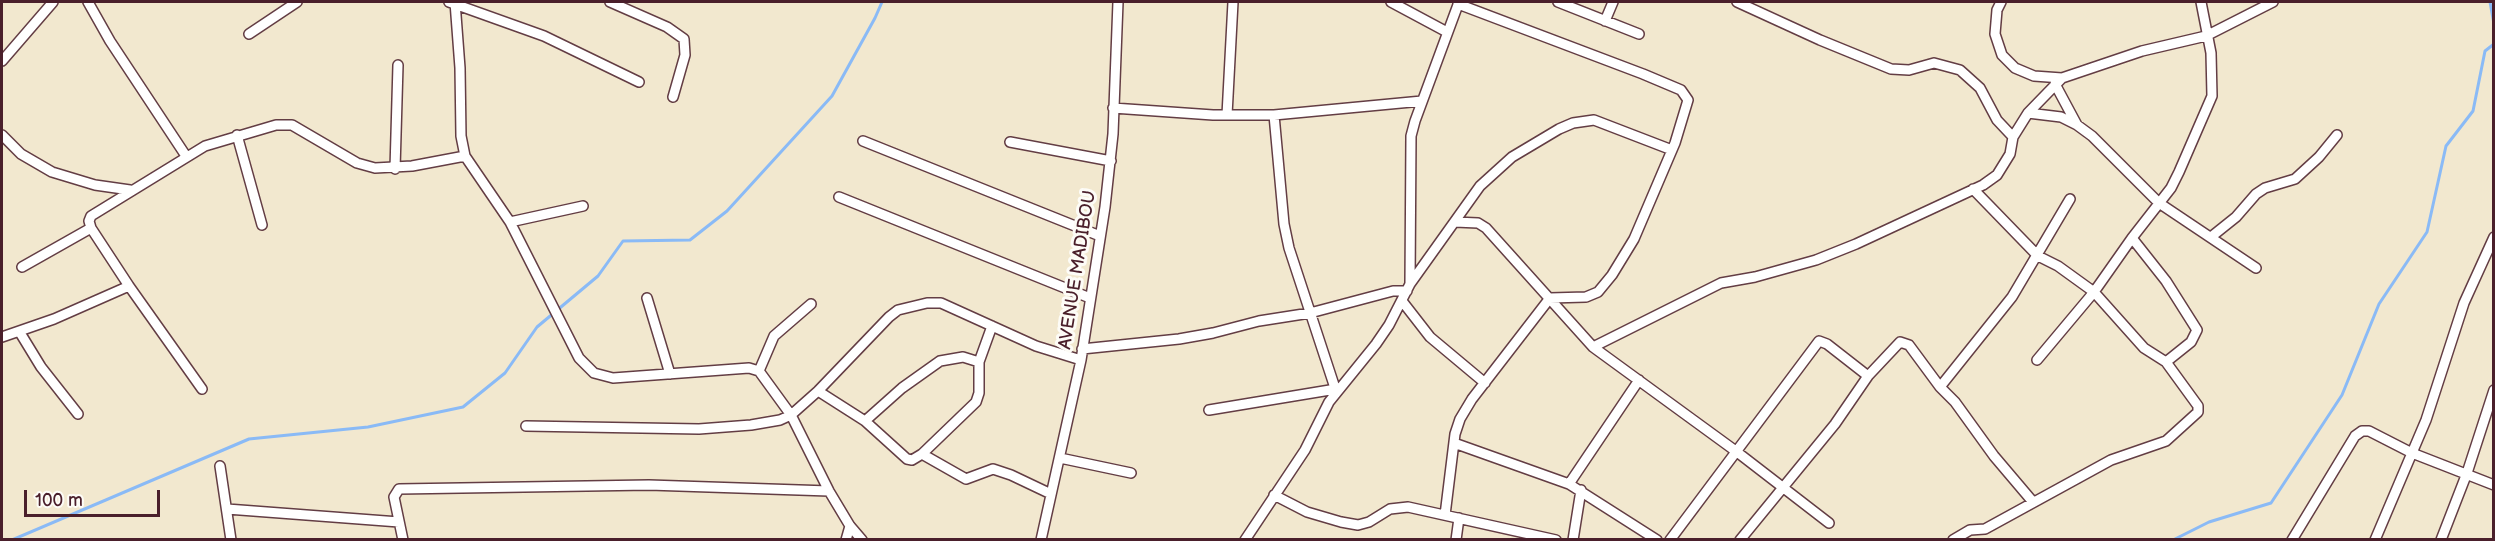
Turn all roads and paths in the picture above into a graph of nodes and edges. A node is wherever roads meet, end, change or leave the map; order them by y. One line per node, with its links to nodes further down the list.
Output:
1 (53, 2): 21 (street)
2 (88, 2): 39 (street)
3 (297, 2): 18 (street)
4 (453, 2): 24 (street); 40 (street)
5 (610, 2): 25 (street)
6 (1118, 2): 27 (street, AVENUE MADIBOU)
7 (1233, 2): 29 (street)
8 (1391, 2): 17 (street)
9 (1558, 2): 16 (street)
10 (1613, 2): 16 (street)
11 (1737, 2): 35 (street)
12 (2001, 2): 23 (street)
13 (2200, 2): 20 (street)
14 (2273, 2): 20 (street)
15 (1459, 3): 17 (street); 38 (street)
16 (1605, 21): 19 (street)
17 (1447, 32): 26 (street)
18 (249, 34)
19 (1639, 34)
20 (2206, 36): 23 (street); 47 (street)
21 (2, 61)
22 (398, 65): 42 (street)
23 (2059, 81): 28 (street); 31 (street)
24 (639, 82)
25 (673, 97)
26 (1422, 101): 30 (street); 61 (street)
27 (1113, 108): 29 (street); 41 (street, AVENUE MADIBOU)
28 (2028, 113): 31 (street); 35 (street)
29 (1227, 115): 30 (street)
30 (1274, 115): 68 (street)
31 (2077, 125): 47 (street)
32 (2, 135): 44 (street)
33 (237, 135): 39 (street); 42 (street); 51 (street)
34 (2337, 135): 54 (street)
35 (2013, 137): 43 (street)
36 (862, 141): 53 (street)
37 (1010, 142): 41 (street)
38 (1672, 150): 50 (street); 65 (street)
39 (186, 156): 44 (street)
40 (465, 156): 42 (street); 49 (street)
41 (1111, 161): 53 (street, AVENUE MADIBOU)
42 (395, 169)
43 (1973, 189): 57 (street); 72 (street)
44 (130, 190): 52 (street)
45 (839, 197): 64 (street)
46 (2070, 199): 57 (street)
47 (2159, 203): 54 (street); 56 (street)
48 (583, 206): 49 (street)
49 (510, 222): 79 (street)
50 (1455, 222): 61 (street); 65 (street)
51 (262, 225)
52 (91, 228): 58 (street); 60 (street)
53 (1100, 236): 64 (street, AVENUE MADIBOU)
54 (2211, 237): 59 (street)
55 (2493, 237): 95 (street)
56 (2132, 238): 62 (street); 77 (street)
57 (2038, 256): 62 (street); 83 (street)
58 (22, 267)
59 (2256, 268)
60 (129, 286): 70 (street); 84 (street)
61 (1408, 287): 66 (street); 68 (street)
62 (2094, 292): 75 (street); 77 (street)
63 (646, 298): 79 (street)
64 (1090, 298): 73 (street, AVENUE MADIBOU)
65 (1550, 298): 72 (street); 82 (street)
66 (1402, 301): 82 (street); 85 (street)
67 (811, 304): 78 (street)
68 (1310, 313): 73 (street); 85 (street)
69 (992, 326): 74 (street); 76 (street); 87 (street)
70 (19, 331): 71 (street); 89 (street)
71 (2, 337)
72 (1593, 347): 81 (street)
73 (1082, 349): 74 (street, AVENUE MADIBOU)
74 (1081, 360): 97 (street, AVENUE MADIBOU)
75 (2037, 360)
76 (979, 362): 91 (street); 96 (street)
77 (2166, 363): 108 (street)
78 (759, 371): 79 (street); 90 (street)
79 (670, 374)
80 (1868, 376): 83 (street); 94 (street); 103 (street)
81 (1639, 380): 94 (street); 101 (street)
82 (1485, 383): 93 (street)
83 (1940, 387): 108 (street)
84 (202, 389)
85 (1336, 390): 88 (street); 107 (street)
86 (2493, 390): 100 (street)
87 (818, 391): 90 (street); 91 (street)
88 (1209, 410)
89 (78, 414)
90 (791, 415): 92 (street); 105 (street)
91 (865, 421): 96 (street)
92 (526, 426)
93 (1454, 443): 101 (street); 110 (street)
94 (1737, 452): 103 (street); 125 (street)
95 (2412, 453): 100 (street); 128 (street); 129 (street)
96 (922, 454): 106 (street)
97 (1060, 458): 99 (street); 106 (street, AVENUE MADIBOU)
98 (220, 465): 109 (street)
99 (1131, 473)
100 (2467, 473): 102 (street); 130 (street)
101 (1569, 484): 104 (street)
102 (2493, 485)
103 (1782, 487): 113 (street); 126 (street)
104 (1581, 490): 123 (street); 124 (street)
105 (829, 491): 112 (street); 114 (street)
106 (1051, 494): 119 (street, AVENUE MADIBOU)
107 (1274, 495): 110 (street); 120 (street)
108 (2033, 502): 127 (street)
109 (227, 508): 112 (street); 115 (street)
110 (1445, 515): 111 (street)
111 (1459, 518): 121 (street); 122 (street)
112 (399, 522): 116 (street)
113 (1829, 523)
114 (850, 526): 117 (street); 118 (street)
115 (231, 540)
116 (403, 540)
117 (846, 540)
118 (862, 540)
119 (1041, 540)
120 (1245, 540)
121 (1456, 540)
122 (1556, 540)
123 (1573, 540)
124 (1657, 540)
125 (1670, 540)
126 (1740, 540)
127 (1953, 540)
128 (2292, 540)
129 (2375, 540)
130 (2441, 540)

